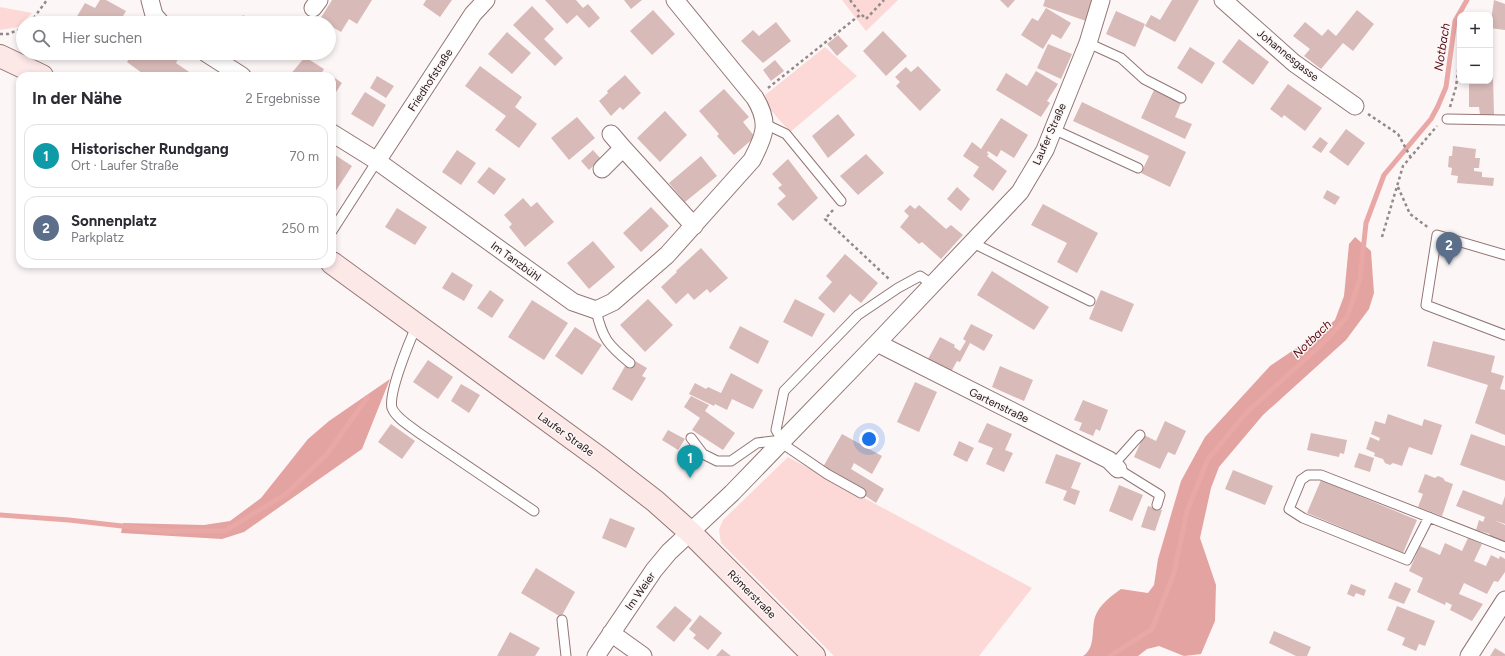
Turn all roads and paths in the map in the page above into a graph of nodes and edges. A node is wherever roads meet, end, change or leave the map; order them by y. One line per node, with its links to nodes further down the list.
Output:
1 (47, 0): 10 (path)
2 (150, 0): 11 (street)
3 (486, 0): 31 (street, Friedhofstraße)
4 (675, 0): 20 (street)
5 (850, 0): 9 (path)
6 (884, 0): 9 (path)
7 (1101, 0): 14 (street, Laufer Straße)
8 (1223, 0): 22 (street, Johannesgasse)
9 (861, 14): 20 (path)
10 (35, 16)
11 (154, 16)
12 (16, 31): 13 (path)
13 (0, 34)
14 (1088, 43): 21 (lane); 26 (street, Laufer Straße)
15 (0, 56): 17 (main road)
16 (217, 60): 18 (street)
17 (34, 72)
18 (236, 72)
19 (1457, 79): 23 (path)
20 (755, 98): 25 (street)
21 (1181, 98)
22 (1355, 106): 30 (path)
23 (1447, 119): 24 (lane); 30 (path)
24 (1505, 120)
25 (765, 124): 35 (lane); 37 (street)
26 (1053, 129): 32 (lane); 40 (street, Laufer Straße)
27 (611, 134): 29 (street)
28 (336, 135): 31 (street, Im Tanzbühl)
29 (623, 148): 33 (street); 37 (street)
30 (1410, 156): 34 (path)
31 (377, 161): 36 (lane); 46 (street, Im Tanzbühl)
32 (1138, 168)
33 (602, 169)
34 (1398, 186): 38 (path); 39 (path)
35 (841, 201): 43 (path)
36 (336, 225)
37 (694, 226): 46 (street)
38 (1437, 235): 41 (lane); 48 (lane)
39 (1382, 237)
40 (973, 243): 44 (street, Laufer Straße); 45 (lane)
41 (1505, 255)
42 (336, 267): 47 (main road, Laufer Straße)
43 (884, 274)
44 (932, 284): 49 (street, Laufer Straße); 53 (lane)
45 (1090, 301)
46 (596, 310): 50 (lane)
47 (417, 326): 57 (lane); 59 (main road, Laufer Straße)
48 (1505, 335)
49 (877, 344): 53 (street, Laufer Straße); 54 (street, Gartenstraße)
50 (630, 363)
51 (1140, 435): 54 (lane)
52 (691, 438): 53 (lane)
53 (781, 441): 55 (lane); 59 (street, Laufer Straße)
54 (1116, 467): 56 (lane)
55 (862, 493)
56 (1157, 505)
57 (534, 511)
58 (1429, 517): 58 (lane); 60 (lane)
59 (691, 533): 63 (street, Im Weier); 67 (main road, Römerstraße)
60 (1505, 548)
61 (1505, 600): 68 (street)
62 (562, 620): 64 (lane)
63 (611, 633): 65 (street, Im Weier); 66 (street)
64 (566, 656)
65 (596, 656)
66 (643, 656)
67 (814, 656)
68 (1469, 656)

